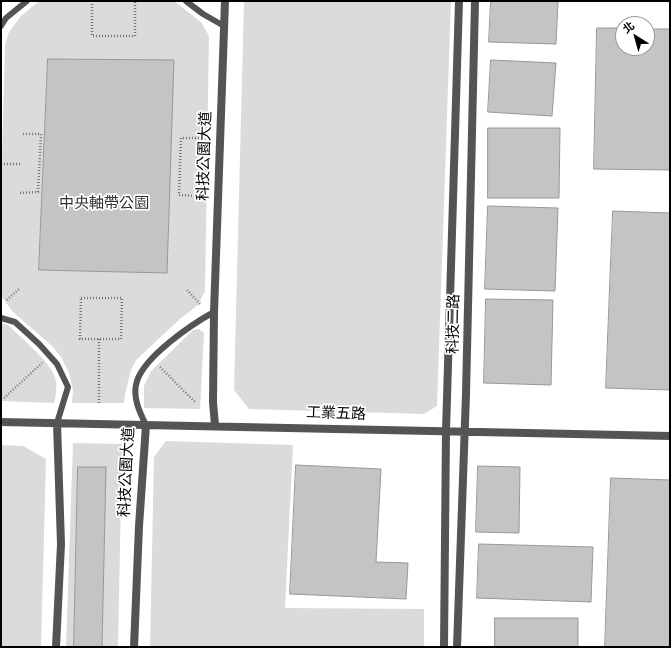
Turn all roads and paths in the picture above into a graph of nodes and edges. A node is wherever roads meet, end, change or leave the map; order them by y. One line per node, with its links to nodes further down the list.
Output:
1 (27, 1): 8 (lane)
2 (92, 1): 3 (path)
3 (135, 1)
4 (186, 1): 9 (lane)
5 (225, 1): 9 (street, 科技公園大道)
6 (459, 1): 32 (street, 科技二路)
7 (475, 1): 33 (street, 科技二路)
8 (1, 26)
9 (224, 26): 20 (street, 科技公園大道)
10 (22, 134): 14 (path)
11 (199, 138): 15 (path)
12 (1, 164): 13 (path)
13 (21, 164)
14 (20, 193)
15 (198, 196)
16 (20, 288): 18 (path)
17 (187, 290): 19 (path)
18 (6, 300)
19 (201, 305)
20 (214, 312): 30 (lane, 科技公園大道); 31 (street, 科技公園大道)
21 (1, 318): 29 (lane)
22 (99, 339): 22 (path); 26 (path)
23 (42, 363): 25 (path)
24 (160, 367): 27 (path)
25 (4, 398)
26 (99, 403)
27 (196, 403)
28 (1, 422): 29 (street, 工業五路)
29 (58, 423): 30 (street, 工業五路); 35 (street)
30 (146, 425): 31 (street, 工業五路); 36 (street, 科技公園大道)
31 (215, 425): 32 (street, 工業五路)
32 (446, 431): 33 (street, 工業五路); 37 (street, 科技二路)
33 (465, 432): 34 (street, 工業五路); 38 (street, 科技二路)
34 (670, 436)
35 (56, 647)
36 (134, 647)
37 (444, 647)
38 (457, 647)

